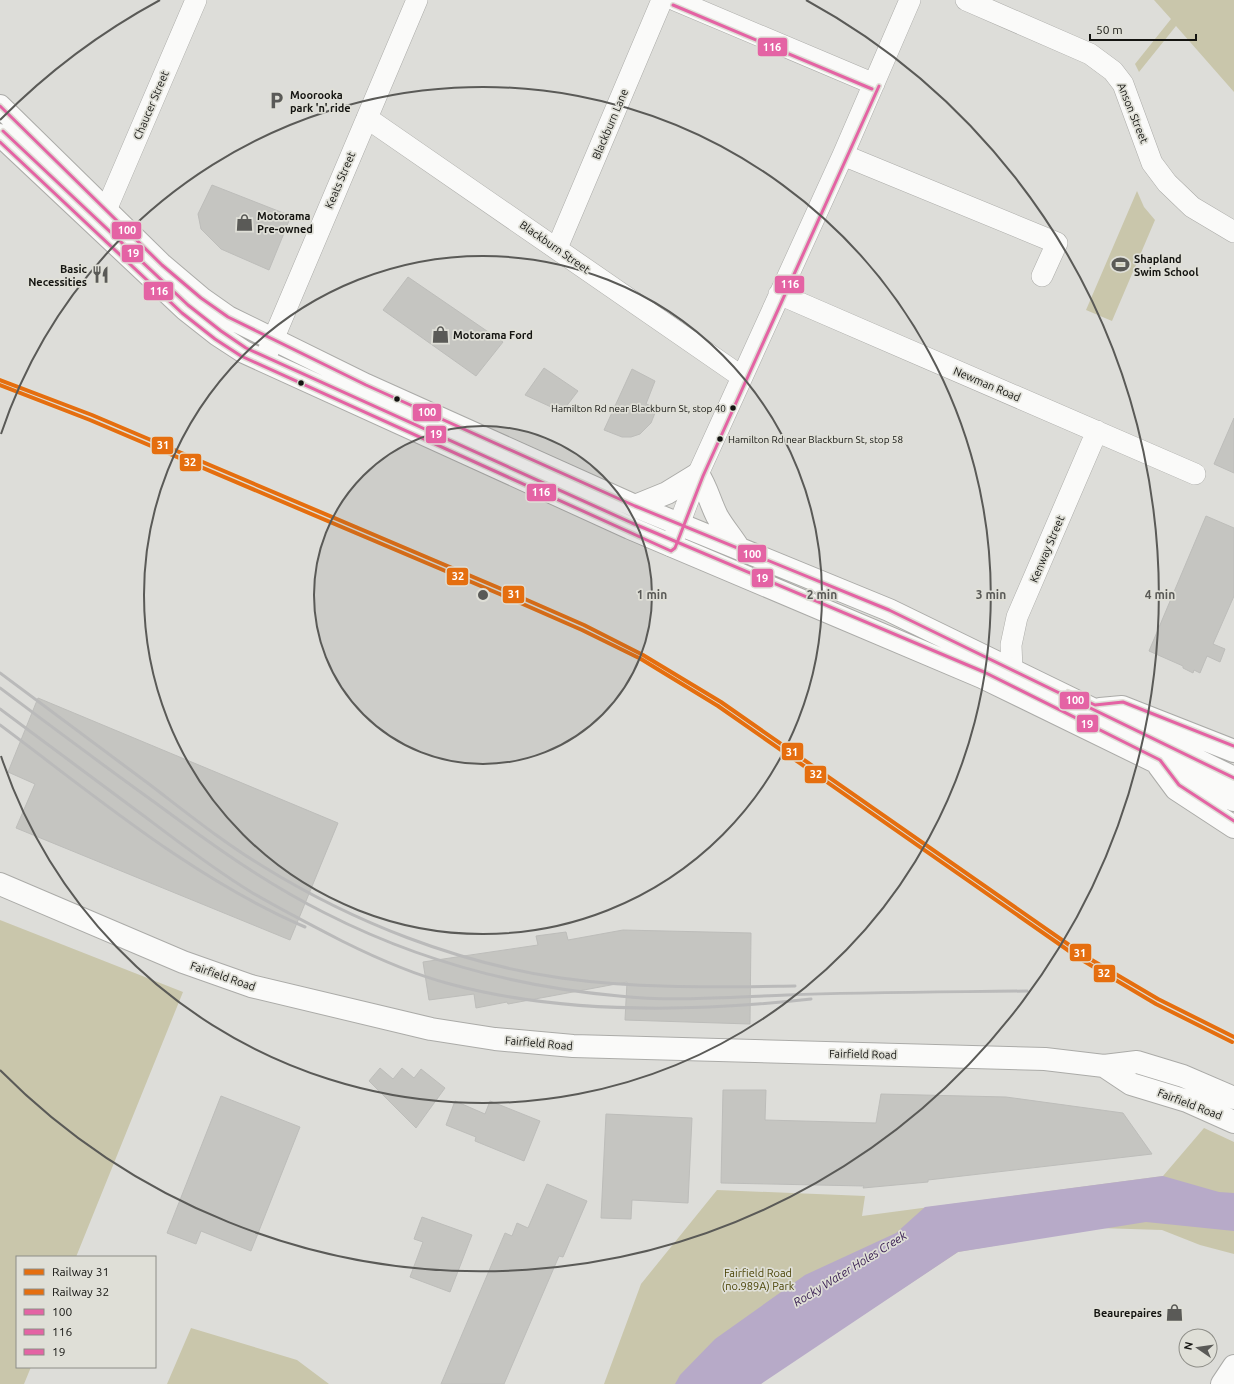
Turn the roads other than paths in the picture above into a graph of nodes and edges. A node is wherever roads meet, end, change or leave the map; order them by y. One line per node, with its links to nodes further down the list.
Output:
1 (196, 0): 12 (street, Chaucer Street)
2 (417, 0): 9 (street, Keats Street)
3 (662, 0): 14 (street, Blackburn Lane)
4 (675, 0): 7 (street)
5 (910, 0): 7 (street)
6 (966, 0): 13 (street, Anson Street)
7 (874, 84): 11 (street)
8 (0, 106): 12 (main road)
9 (366, 118): 14 (street, Blackburn Street); 17 (street, Keats Street)
10 (0, 135): 18 (main road)
11 (843, 154): 15 (street); 16 (street)
12 (106, 210): 17 (main road)
13 (1234, 232)
14 (558, 248): 19 (street, Blackburn Street)
15 (1042, 276)
16 (779, 294): 19 (street); 20 (street, Newman Road)
17 (273, 340): 18 (street, Keats Street); 23 (main road)
18 (264, 361): 25 (main road)
19 (742, 377): 21 (street)
20 (1097, 431): 22 (street, Newman Road); 27 (street, Kenway Street)
21 (698, 474): 23 (main road); 24 (street); 26 (main road)
22 (1195, 474)
23 (635, 506): 24 (main road)
24 (679, 524): 25 (street); 26 (main road)
25 (671, 546): 30 (main road)
26 (738, 548): 27 (main road)
27 (1012, 670): 28 (main road)
28 (1094, 710): 29 (main road); 31 (main road)
29 (1234, 752)
30 (1158, 764): 32 (main road); 33 (main road)
31 (1234, 778)
32 (1234, 800)
33 (1234, 827)
34 (0, 884): 35 (main road, Fairfield Road)
35 (1104, 1066): 36 (main road, Fairfield Road); 37 (main road, Fairfield Road)
36 (1234, 1098)
37 (1234, 1122)
38 (1234, 1366): 39 (main road)
39 (1222, 1384)

